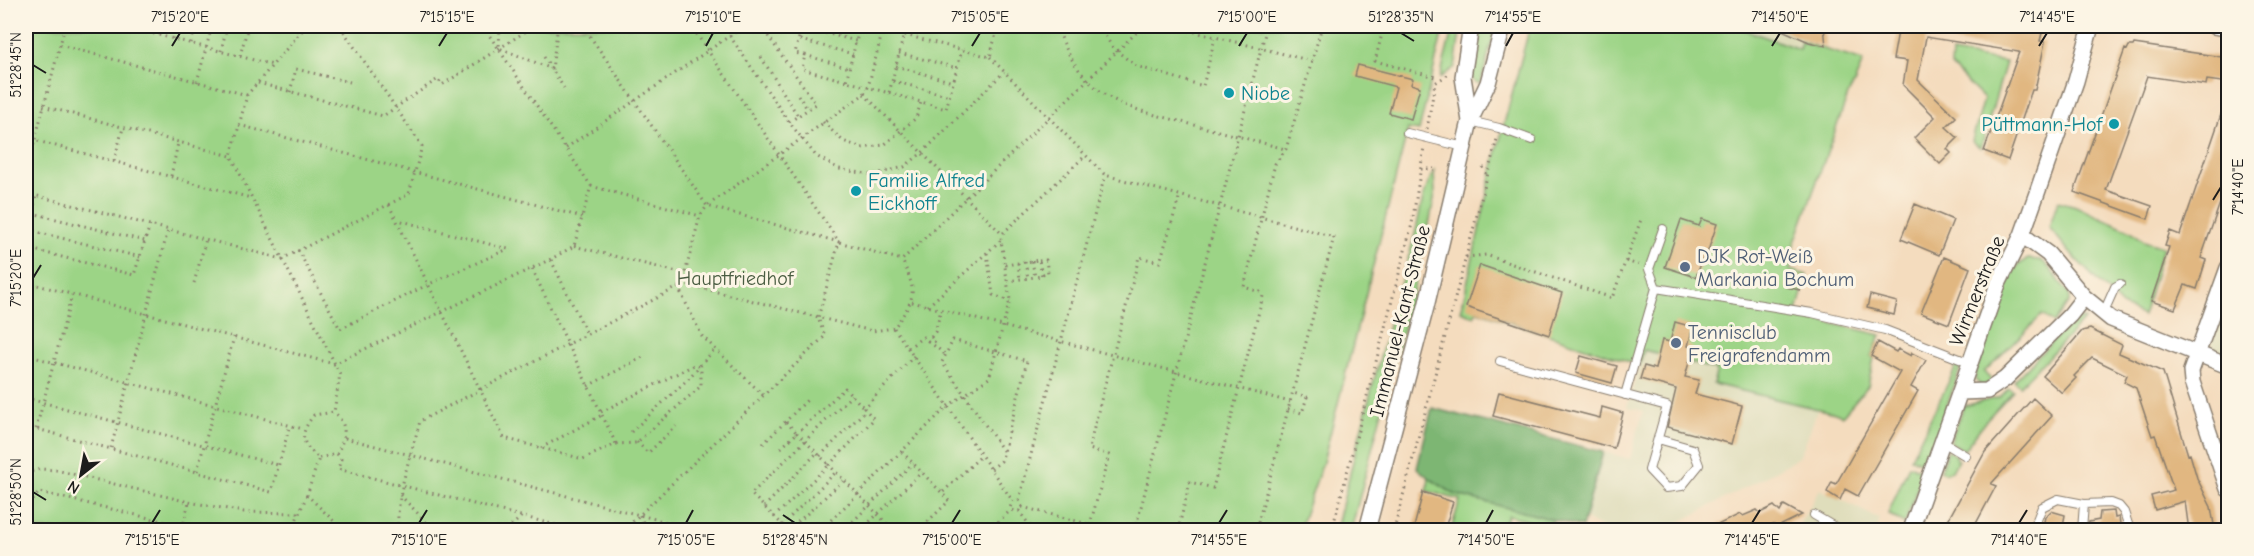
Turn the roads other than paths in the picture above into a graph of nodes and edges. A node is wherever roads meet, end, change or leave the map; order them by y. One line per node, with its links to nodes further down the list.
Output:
1 (1471, 26): 6 (street, Immanuel-Kant-Straße)
2 (1503, 26): 6 (street, Immanuel-Kant-Straße)
3 (2091, 26): 11 (street, Wirmerstraße)
4 (2214, 26): 5 (street)
5 (2229, 28)
6 (1470, 121): 8 (lane); 9 (street, Immanuel-Kant-Straße)
7 (1407, 133): 9 (lane)
8 (1532, 140)
9 (1464, 147): 29 (street, Immanuel-Kant-Straße)
10 (1663, 229): 14 (lane)
11 (2022, 235): 15 (street); 19 (street, Wirmerstraße)
12 (2229, 268): 17 (street)
13 (2120, 284): 16 (lane)
14 (1656, 288): 19 (lane, Wirmerstraße); 22 (lane)
15 (2084, 297): 16 (street); 21 (street)
16 (2103, 314): 17 (street)
17 (2199, 354): 20 (street); 26 (street)
18 (1500, 361): 22 (lane)
19 (1970, 363): 21 (street, Wirmerstraße)
20 (2229, 366)
21 (1961, 392): 24 (street, Wirmerstraße)
22 (1625, 395): 23 (lane)
23 (1658, 439): 23 (lane)
24 (1943, 442): 25 (lane); 31 (street, Wirmerstraße)
25 (1966, 456)
26 (2229, 489)
27 (2084, 504): 32 (lane); 33 (lane); 34 (lane)
28 (1814, 515): 30 (lane)
29 (1366, 531)
30 (1840, 531)
31 (1911, 531)
32 (2033, 531)
33 (2082, 531)
34 (2130, 531)

